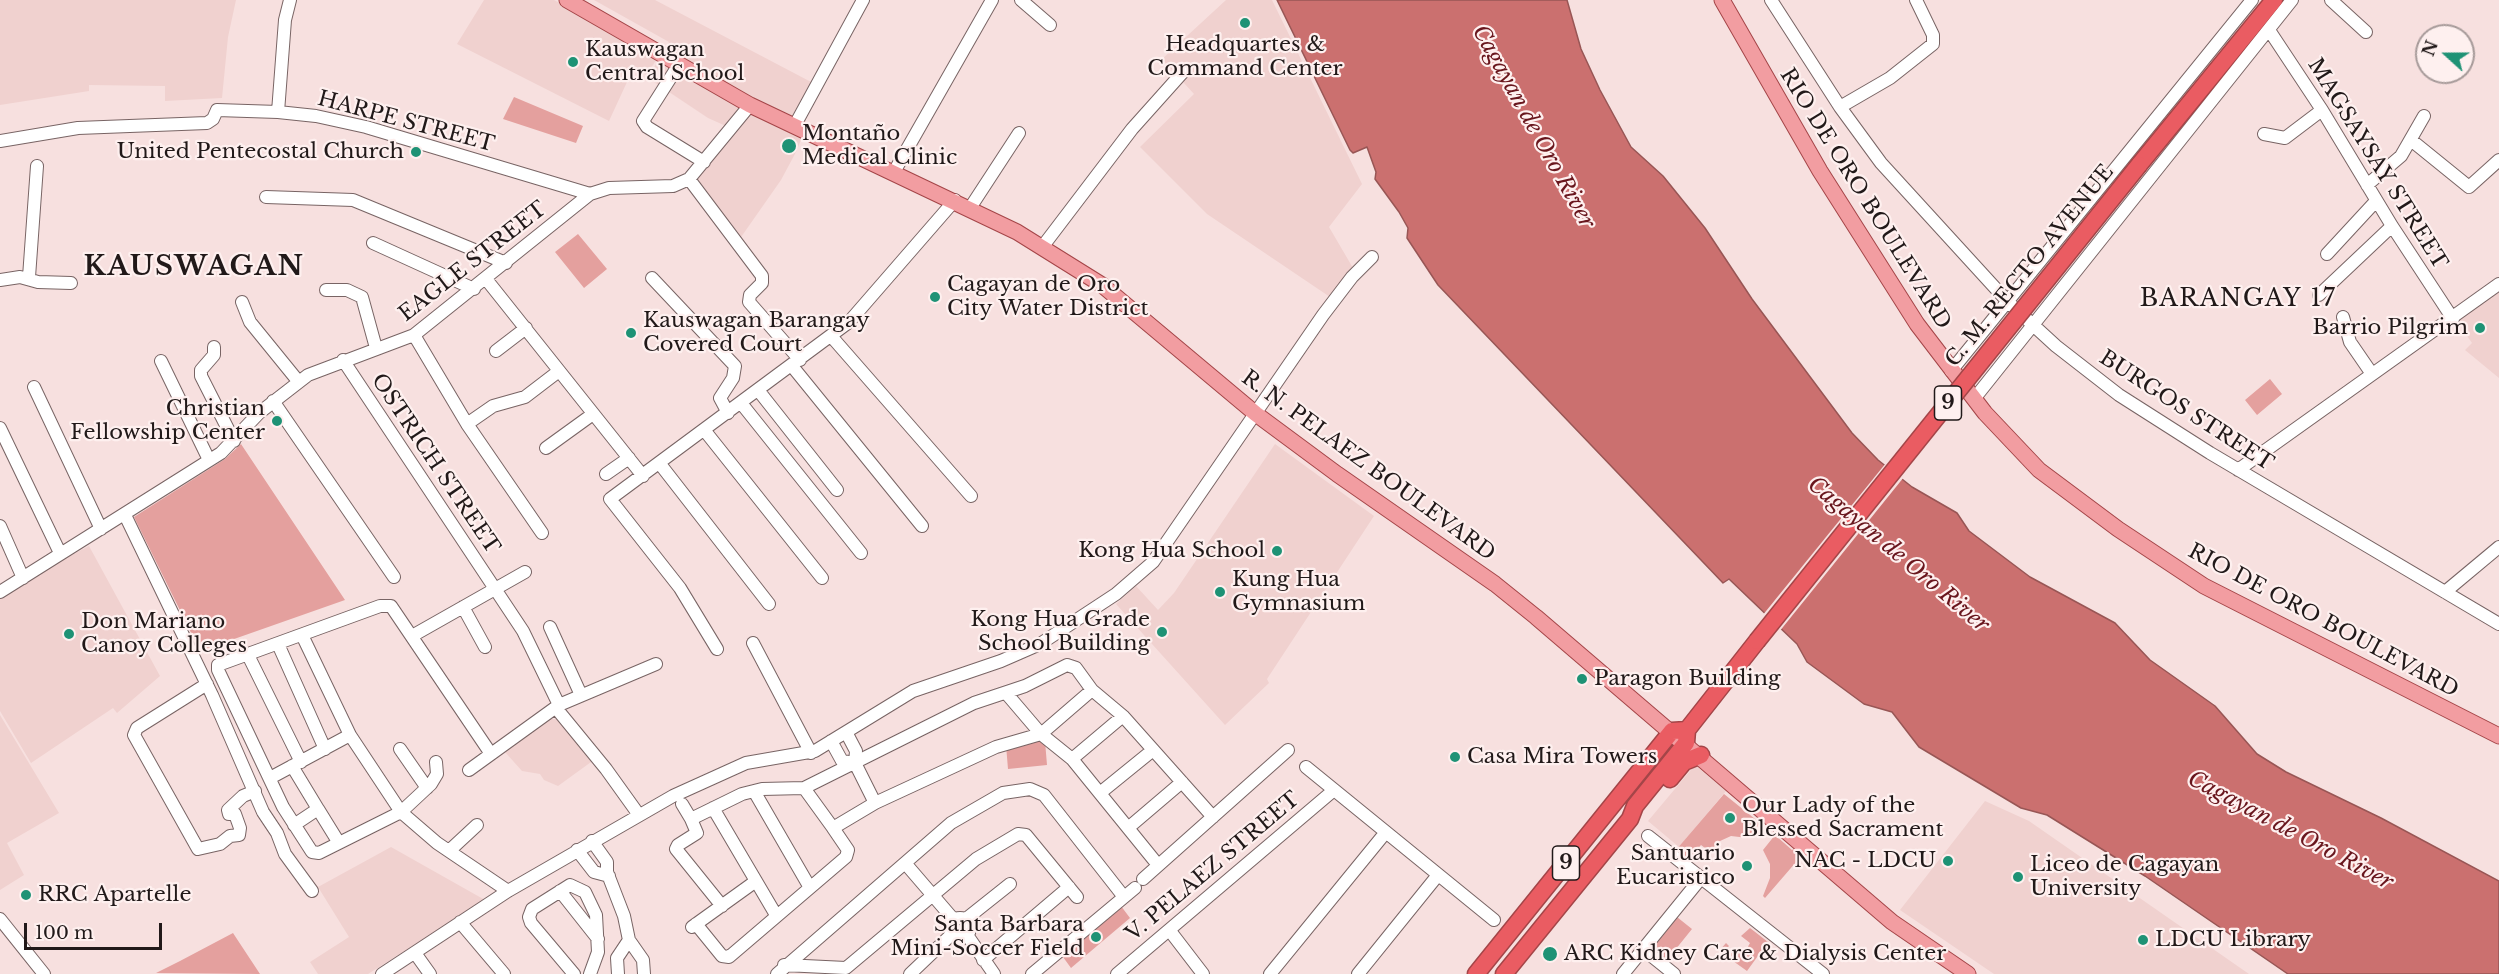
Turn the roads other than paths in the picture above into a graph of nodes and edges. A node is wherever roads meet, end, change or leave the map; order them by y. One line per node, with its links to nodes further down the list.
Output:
1 (290, 0): 21 (street)
2 (567, 0): 16 (main road, R. N. PELAEZ BOULEVARD)
3 (862, 0): 23 (street)
4 (992, 0): 31 (street)
5 (1021, 0): 13 (street)
6 (1722, 0): 69 (main road, RIO DE ORO BOULEVARD)
7 (1771, 0): 19 (street, BURGOS STREET)
8 (1916, 0): 19 (street)
9 (2252, 0): 55 (street)
10 (2274, 0): 129 (highway, C. M. RECTO AVENUE / 9, bridge)
11 (2292, 0): 14 (street)
12 (2331, 0): 15 (street)
13 (1050, 25)
14 (2269, 30): 20 (street, MAGSAYSAY STREET); 58 (street)
15 (2366, 32)
16 (678, 66): 18 (main road, R. N. PELAEZ BOULEVARD); 29 (street)
17 (1183, 72): 41 (street)
18 (750, 105): 23 (main road, R. N. PELAEZ BOULEVARD); 29 (street)
19 (1840, 107): 55 (street, BURGOS STREET)
20 (2322, 110): 25 (street); 33 (street, MAGSAYSAY STREET)
21 (278, 112): 27 (street, HARPE STREET); 34 (street, HARPE STREET)
22 (2424, 116): 26 (street)
23 (795, 125): 31 (main road, R. N. PELAEZ BOULEVARD)
24 (1019, 132): 38 (street)
25 (2264, 134)
26 (2411, 140): 28 (street); 33 (street)
27 (0, 141)
28 (2499, 160)
29 (704, 162): 32 (street)
30 (37, 166): 45 (street)
31 (894, 172): 36 (main road, R. N. PELAEZ BOULEVARD)
32 (689, 178): 34 (street, EAGLE STREET); 67 (street)
33 (2367, 185): 37 (street, MAGSAYSAY STREET)
34 (590, 194): 44 (street, EAGLE STREET)
35 (266, 197): 44 (street)
36 (955, 200): 38 (main road, R. N. PELAEZ BOULEVARD); 61 (street)
37 (2376, 201): 39 (street, MAGSAYSAY STREET); 42 (street)
38 (970, 208): 41 (main road, R. N. PELAEZ BOULEVARD)
39 (2392, 226): 53 (street); 57 (street, MAGSAYSAY STREET)
40 (373, 243): 51 (street)
41 (1043, 246): 79 (main road, R. N. PELAEZ BOULEVARD)
42 (2327, 254)
43 (1372, 257): 79 (street)
44 (506, 263): 47 (street, EAGLE STREET)
45 (29, 278): 48 (street); 49 (street)
46 (652, 278): 77 (street)
47 (486, 279): 51 (street, EAGLE STREET); 59 (street)
48 (0, 280)
49 (71, 283)
50 (2499, 284): 57 (street)
51 (474, 289): 60 (street, EAGLE STREET)
52 (326, 290): 63 (street)
53 (2319, 295)
54 (242, 302): 71 (street)
55 (2008, 302): 58 (street, BURGOS STREET); 69 (street)
56 (2343, 317): 70 (street)
57 (2453, 319): 70 (street)
58 (2033, 326): 74 (street); 88 (street, BURGOS STREET)
59 (526, 328): 64 (street); 68 (street)
60 (414, 335): 63 (street, EAGLE STREET); 80 (street)
61 (831, 336): 67 (street); 92 (street)
62 (214, 346): 83 (street)
63 (376, 348): 65 (street, EAGLE STREET)
64 (496, 351)
65 (343, 360): 71 (street, EAGLE STREET); 105 (street, OSTRICH STREET)
66 (161, 362): 86 (street)
67 (796, 363): 73 (street); 95 (street)
68 (559, 370): 78 (street); 80 (street)
69 (1950, 371): 74 (main road, RIO DE ORO BOULEVARD)
70 (2372, 374): 88 (street)
71 (298, 381): 75 (street, EAGLE STREET)
72 (34, 387): 96 (street)
73 (758, 390): 76 (street); 91 (street)
74 (1974, 399): 130 (main road, RIO DE ORO BOULEVARD)
75 (273, 401): 83 (street, EAGLE STREET); 102 (street)
76 (741, 403): 77 (street); 100 (street)
77 (728, 413): 82 (street)
78 (593, 414): 84 (street); 85 (street)
79 (1256, 414): 126 (street); 129 (main road, R. N. PELAEZ BOULEVARD)
80 (467, 424): 97 (street)
81 (0, 428): 99 (street)
82 (705, 430): 87 (street); 104 (street)
83 (234, 441): 86 (street, EAGLE STREET)
84 (546, 448)
85 (629, 458): 89 (street); 90 (street)
86 (209, 460): 93 (street, EAGLE STREET)
87 (660, 464): 90 (street); 108 (street)
88 (2238, 470): 107 (street, BURGOS STREET)
89 (606, 474)
90 (643, 476): 117 (street)
91 (837, 490)
92 (970, 495)
93 (125, 515): 96 (street, EAGLE STREET); 120 (street)
94 (0, 526): 103 (street)
95 (921, 526)
96 (101, 530): 99 (street, EAGLE STREET)
97 (542, 533)
98 (2499, 547): 107 (street)
99 (60, 553): 103 (street, EAGLE STREET)
100 (861, 553)
101 (525, 572): 105 (street)
102 (394, 577)
103 (23, 578): 106 (street, EAGLE STREET)
104 (822, 578)
105 (494, 589): 109 (street); 124 (street, OSTRICH STREET)
106 (0, 592)
107 (2445, 592): 110 (street, BURGOS STREET)
108 (769, 604)
109 (463, 607): 113 (street); 116 (street)
110 (2499, 624)
111 (550, 627): 123 (street)
112 (302, 635): 113 (street); 115 (street); 128 (street)
113 (412, 636): 137 (street)
114 (753, 643): 136 (street)
115 (278, 644): 118 (street); 132 (street)
116 (485, 647)
117 (717, 649)
118 (248, 655): 142 (street); 145 (street)
119 (657, 664): 123 (street)
120 (207, 684): 150 (street); 150 (street)
121 (1092, 690): 122 (street); 125 (street); 127 (street)
122 (1006, 693): 127 (street); 141 (street)
123 (580, 695): 124 (street)
124 (557, 706): 137 (street); 158 (street, OSTRICH STREET)
125 (1123, 716): 134 (street); 139 (street)
126 (846, 732): 131 (street); 141 (street)
127 (1041, 734): 139 (street); 153 (street)
128 (350, 735): 132 (street); 157 (street)
129 (1682, 735): 138 (main road, R. N. PELAEZ BOULEVARD); 161 (highway, C. M. RECTO AVENUE / 9); 192 (highway, C. M. RECTO AVENUE / 9)
130 (2499, 735)
131 (831, 741): 136 (street); 141 (street)
132 (325, 749): 142 (street)
133 (400, 749): 147 (street)
134 (1154, 750): 146 (street); 152 (street)
135 (1288, 750): 159 (street)
136 (811, 753): 158 (street)
137 (491, 754): 144 (street)
138 (1701, 755): 161 (highway); 222 (main road, R. N. PELAEZ BOULEVARD)
139 (1072, 759): 152 (street)
140 (436, 762): 147 (street)
141 (855, 763): 148 (street); 153 (street)
142 (296, 764): 145 (street); 156 (street)
143 (1306, 767): 149 (street)
144 (469, 770)
145 (270, 778): 162 (street)
146 (1182, 782): 159 (street); 165 (street)
147 (427, 788): 157 (street)
148 (804, 788): 151 (street); 164 (street)
149 (1334, 790): 166 (street); 191 (street, V. PELAEZ STREET)
150 (255, 791): 180 (street)
151 (754, 791): 155 (street); 179 (street)
152 (1100, 793): 165 (street)
153 (875, 803): 164 (street)
154 (682, 804): 160 (street)
155 (713, 808): 160 (street); 177 (street)
156 (318, 809): 162 (street); 169 (street)
157 (401, 812): 169 (street); 171 (street)
158 (639, 815): 168 (street)
159 (1213, 817): 173 (street)
160 (691, 819): 185 (street)
161 (1630, 819): 197 (highway, C. M. RECTO AVENUE / 9)
162 (294, 825): 169 (street)
163 (477, 825): 171 (street)
164 (833, 828): 179 (street)
165 (1128, 828): 173 (street)
166 (1386, 832): 174 (street); 215 (street)
167 (1648, 836): 176 (street)
168 (592, 841): 170 (street); 175 (street)
169 (339, 843)
170 (577, 850): 175 (street); 181 (street)
171 (449, 851): 181 (street)
172 (905, 863): 183 (street); 184 (street); 201 (street)
173 (1158, 866): 184 (street)
174 (1438, 875): 189 (street); 216 (street)
175 (609, 876): 196 (street)
176 (1701, 878): 198 (street); 221 (street)
177 (756, 881): 185 (street); 186 (street)
178 (1010, 884): 188 (street)
179 (809, 886): 186 (street)
180 (312, 891)
181 (508, 891): 190 (street)
182 (560, 891): 195 (street); 195 (street); 206 (street)
183 (931, 894): 188 (street); 200 (street); 201 (street)
184 (1124, 897): 212 (street)
185 (722, 906): 186 (street)
186 (776, 915)
187 (0, 919): 202 (street)
188 (960, 920): 193 (street); 194 (street)
189 (1494, 920)
190 (460, 922): 199 (street); 205 (street)
191 (1170, 931): 213 (street, V. PELAEZ STREET); 214 (street)
192 (1509, 933): 197 (highway); 217 (highway, C. M. RECTO AVENUE / 9)
193 (952, 934): 194 (street); 210 (street)
194 (967, 935): 200 (street)
195 (599, 940): 207 (street)
196 (629, 940): 208 (street); 209 (street)
197 (1526, 947): 218 (highway, C. M. RECTO AVENUE / 9)
198 (1643, 949): 219 (street); 220 (street)
199 (416, 953): 203 (street); 204 (street)
200 (983, 960): 211 (street)
201 (781, 970)
202 (44, 974)
203 (382, 974)
204 (430, 974)
205 (504, 974)
206 (574, 974)
207 (590, 974)
208 (618, 974)
209 (644, 974)
210 (910, 974)
211 (994, 974)
212 (1032, 974)
213 (1117, 974)
214 (1203, 974)
215 (1270, 974)
216 (1358, 974)
217 (1476, 974)
218 (1503, 974)
219 (1623, 974)
220 (1674, 974)
221 (1823, 974)
222 (1968, 974)

